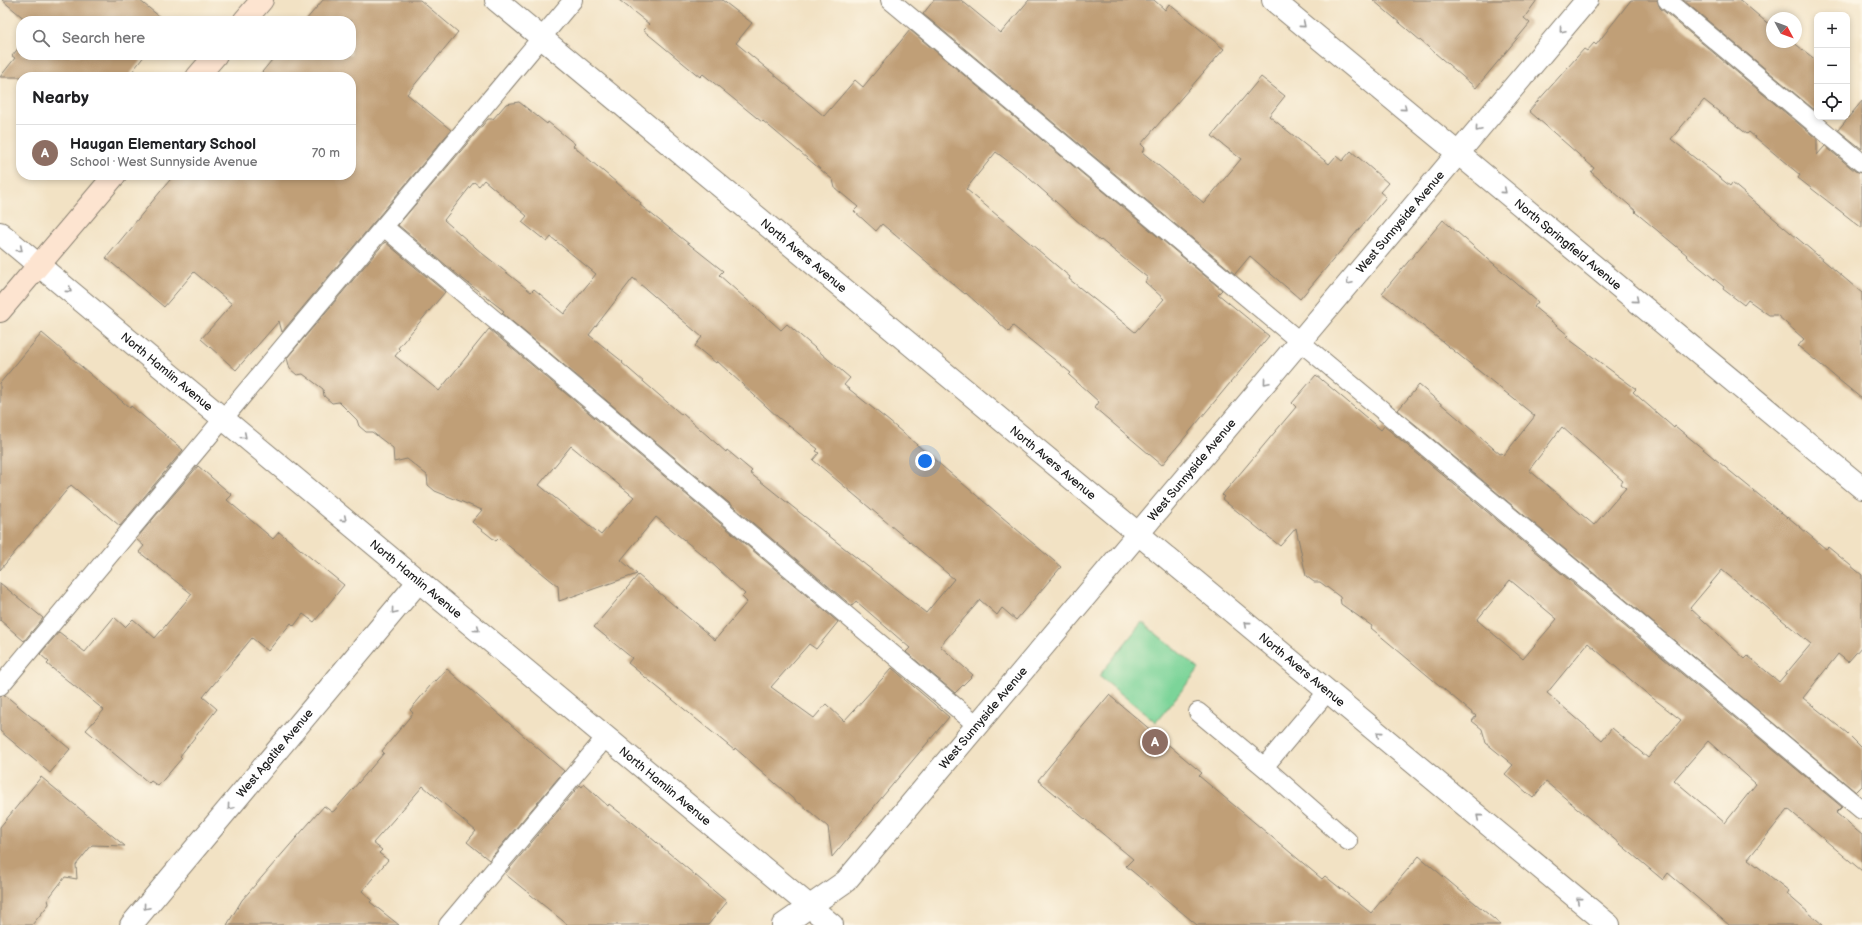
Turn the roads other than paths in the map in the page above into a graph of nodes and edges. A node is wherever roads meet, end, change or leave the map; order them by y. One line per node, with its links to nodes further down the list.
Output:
1 (262, 0): 8 (main road)
2 (496, 0): 9 (street, North Avers Avenue)
3 (573, 0): 9 (lane)
4 (890, 0): 19 (lane)
5 (1273, 0): 12 (street, North Springfield Avenue, one-way to 12)
6 (1587, 0): 12 (street, West Sunnyside Avenue, one-way to 12)
7 (1666, 0): 13 (lane)
8 (248, 16)
9 (541, 38): 15 (lane); 22 (street, North Avers Avenue)
10 (212, 60): 11 (main road)
11 (201, 72)
12 (1458, 153): 19 (street, West Sunnyside Avenue, one-way to 19); 21 (street, North Springfield Avenue, one-way to 21)
13 (1862, 163)
14 (110, 180): 17 (main road)
15 (384, 227): 20 (lane); 27 (lane)
16 (0, 233): 17 (street, North Hamlin Avenue, one-way to 17)
17 (39, 265): 18 (main road); 20 (street, North Hamlin Avenue, one-way to 20)
18 (0, 311)
19 (1300, 341): 22 (street, West Sunnyside Avenue, one-way to 22); 30 (lane)
20 (223, 418): 23 (street, North Hamlin Avenue, one-way to 23); 24 (lane)
21 (1862, 488)
22 (1138, 533): 25 (street, North Avers Avenue, one-way to 22); 27 (street, West Sunnyside Avenue)
23 (419, 581): 28 (street, North Hamlin Avenue, one-way to 28); 33 (street, West Agatite Avenue, one-way to 33)
24 (0, 686)
25 (1328, 691): 29 (lane); 37 (street, North Avers Avenue, one-way to 25)
26 (1198, 712): 29 (lane)
27 (977, 725): 32 (street, West Sunnyside Avenue)
28 (606, 737): 32 (street, North Hamlin Avenue); 34 (lane)
29 (1264, 767): 31 (lane)
30 (1862, 810)
31 (1348, 841)
32 (809, 906): 35 (street, West Sunnyside Avenue); 36 (street, North Hamlin Avenue)
33 (131, 925)
34 (448, 925)
35 (783, 925)
36 (832, 925)
37 (1609, 925)

